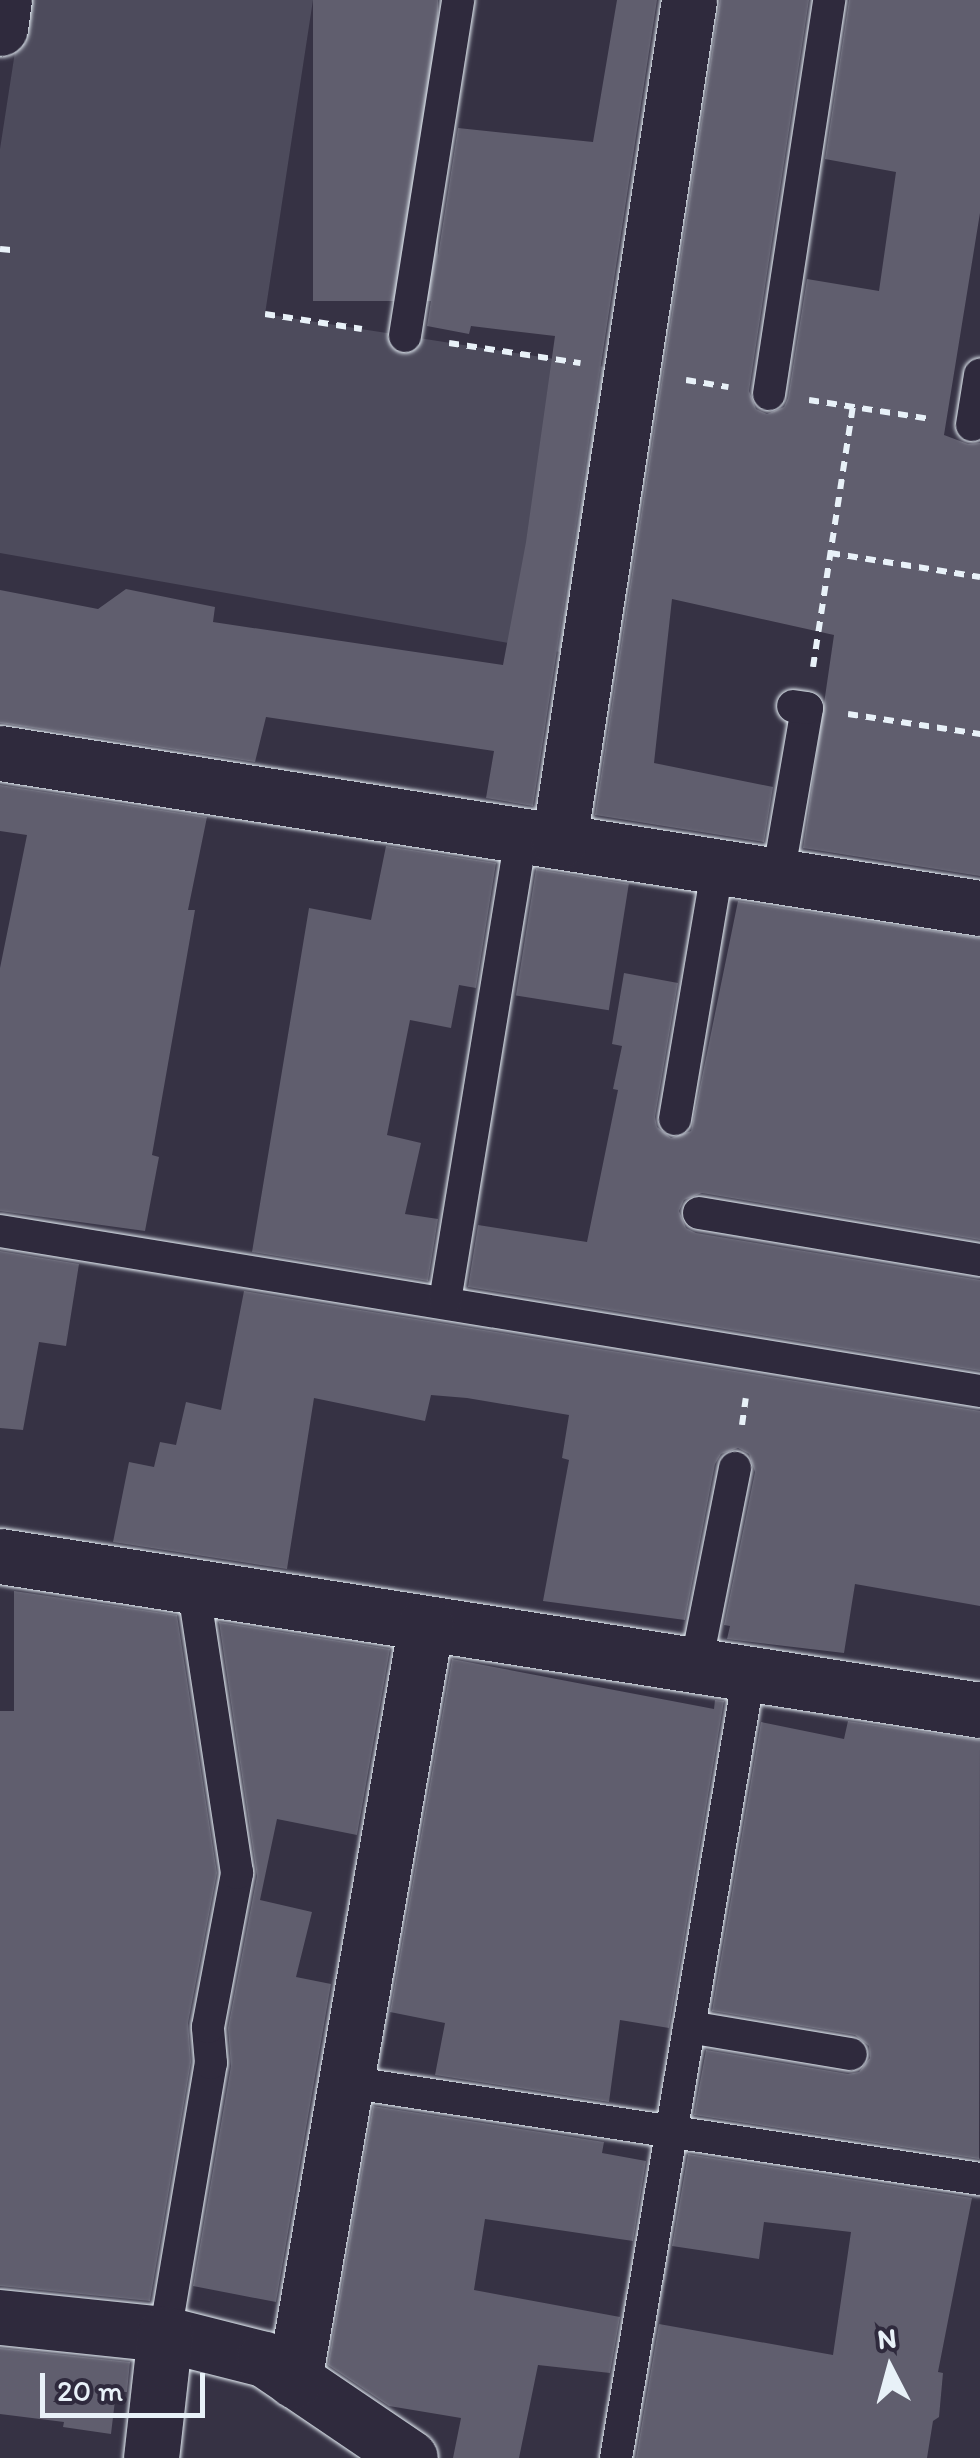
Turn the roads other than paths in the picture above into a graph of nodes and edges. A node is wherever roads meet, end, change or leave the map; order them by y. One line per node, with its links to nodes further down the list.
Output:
1 (4, 0): 5 (street)
2 (458, 0): 6 (lane)
3 (688, 0): 12 (street)
4 (829, 0): 8 (lane)
5 (0, 28)
6 (406, 336)
7 (980, 375): 9 (lane)
8 (769, 394)
9 (972, 425)
10 (800, 707): 14 (lane)
11 (0, 753): 12 (street)
12 (540, 838): 13 (street); 20 (lane)
13 (718, 866): 14 (street); 16 (lane)
14 (778, 876): 15 (street)
15 (980, 908)
16 (674, 1119)
17 (699, 1213): 19 (lane)
18 (0, 1231): 20 (lane)
19 (980, 1260)
20 (445, 1301): 21 (lane)
21 (980, 1391)
22 (735, 1468): 26 (lane)
23 (0, 1556): 24 (street)
24 (193, 1588): 25 (street); 34 (lane)
25 (426, 1623): 26 (street); 30 (street)
26 (722, 1670): 27 (street); 28 (lane)
27 (980, 1710)
28 (688, 2027): 29 (lane); 31 (lane)
29 (850, 2054)
30 (347, 2082): 31 (lane); 35 (street)
31 (670, 2133): 32 (lane); 38 (lane)
32 (980, 2179)
33 (0, 2317): 34 (street)
34 (165, 2334): 35 (street); 36 (street)
35 (294, 2380): 37 (street)
36 (152, 2458)
37 (410, 2458)
38 (616, 2458)

